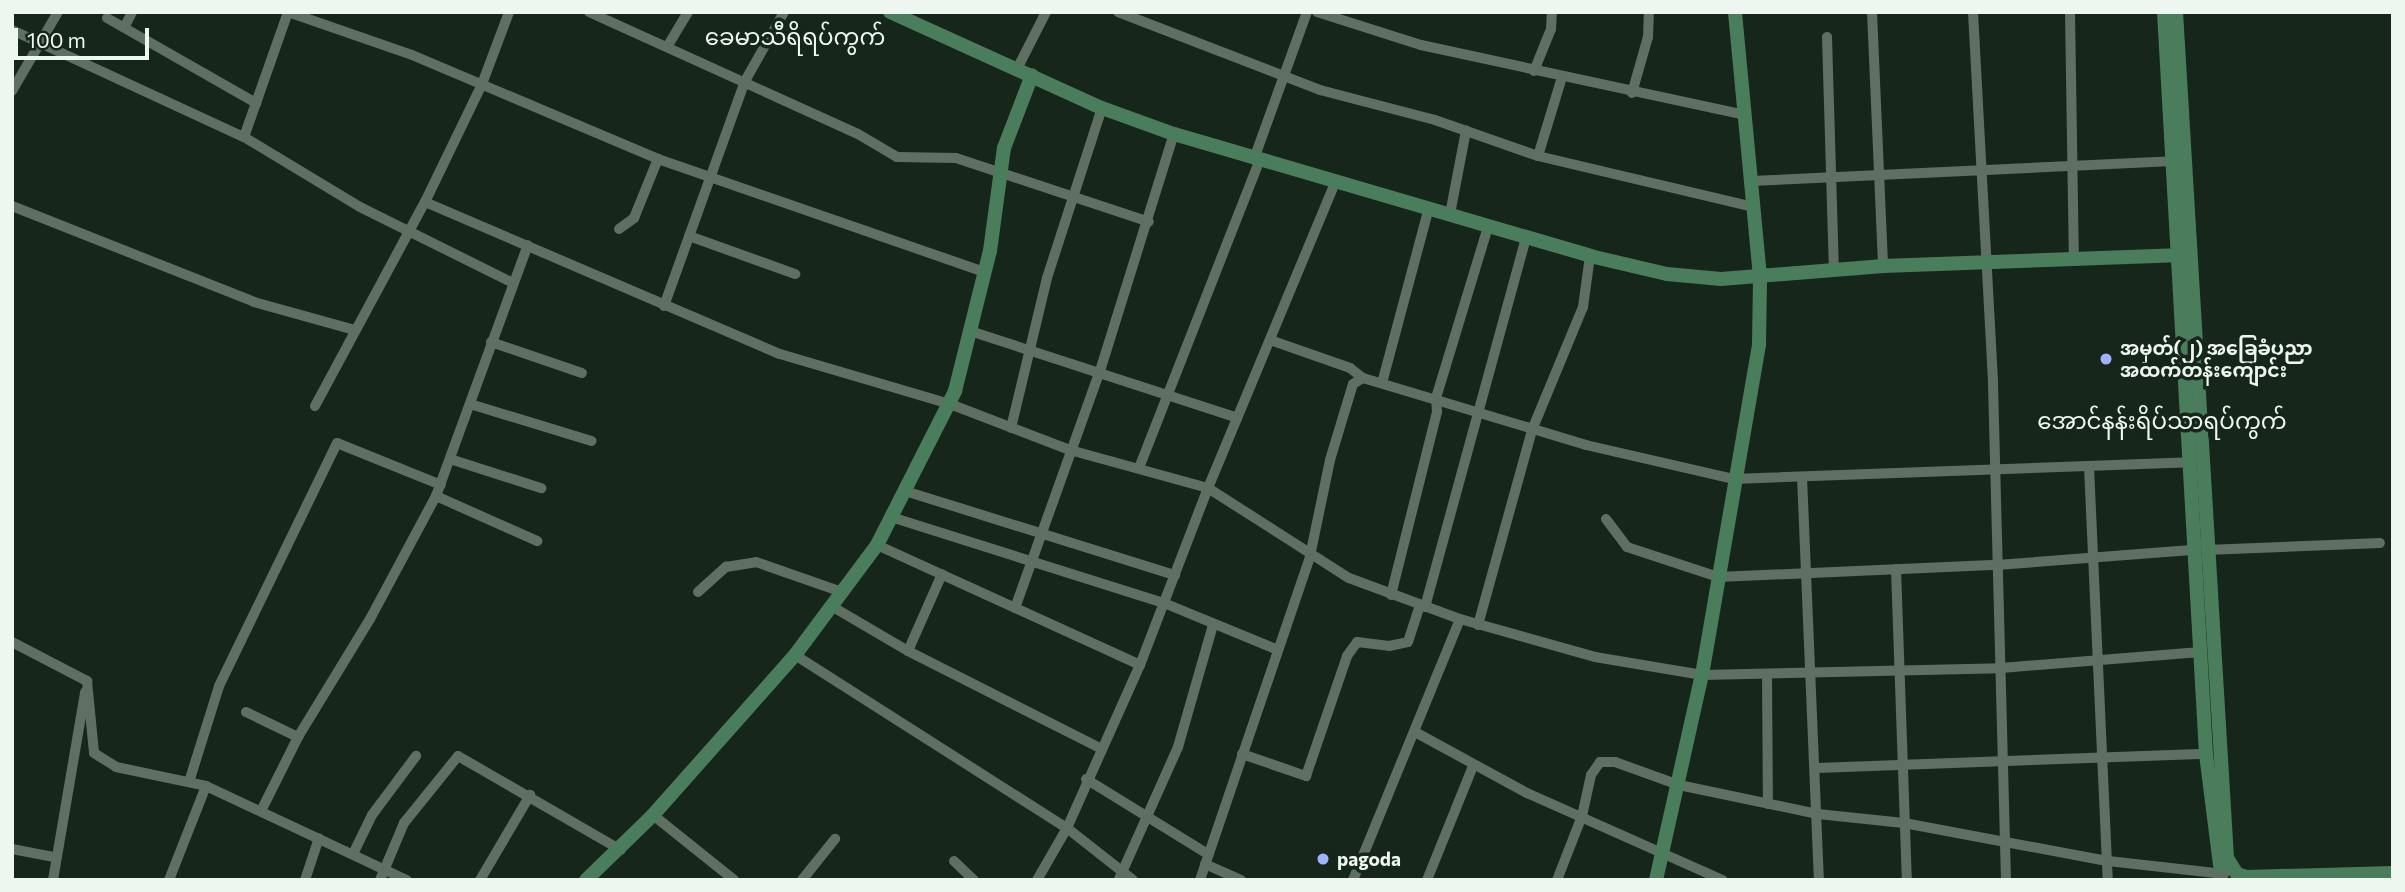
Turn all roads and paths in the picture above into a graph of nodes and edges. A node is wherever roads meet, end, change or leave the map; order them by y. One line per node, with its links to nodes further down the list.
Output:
1 (58, 12): 24 (street)
2 (132, 12): 21 (street)
3 (509, 12): 31 (street)
4 (589, 12): 25 (street)
5 (688, 12): 25 (street)
6 (784, 12): 32 (street)
7 (890, 12): 26 (street)
8 (1046, 12): 26 (street)
9 (1118, 12): 30 (street)
10 (1307, 12): 30 (street)
11 (1317, 12): 27 (street)
12 (1649, 12): 34 (street)
13 (1735, 12): 37 (street)
14 (1872, 12): 48 (street)
15 (1973, 12): 47 (street)
16 (2070, 12): 45 (street)
17 (2164, 12): 44 (street)
18 (2176, 12): 66 (street)
19 (1553, 13): 27 (street)
20 (107, 18): 21 (street)
21 (125, 26): 35 (street)
22 (12, 30): 24 (street)
23 (1827, 37): 50 (street)
24 (41, 43): 33 (street); 40 (street)
25 (667, 47): 32 (street)
26 (1017, 69): 28 (street)
27 (1534, 71): 29 (street)
28 (1032, 75): 36 (street); 46 (street)
29 (1562, 77): 34 (street); 41 (street)
30 (1285, 78): 38 (street); 43 (street)
31 (482, 84): 35 (street); 42 (street); 54 (street)
32 (744, 84): 46 (street); 49 (street)
33 (12, 91)
34 (1632, 93): 37 (street)
35 (256, 103): 40 (street)
36 (1102, 108): 39 (street); 53 (street)
37 (1744, 115): 51 (street)
38 (1466, 131): 41 (street); 58 (street)
39 (1174, 134): 43 (street); 59 (street)
40 (244, 137): 61 (street)
41 (1538, 156): 56 (street)
42 (658, 159): 49 (street); 62 (street)
43 (1257, 159): 52 (street); 86 (street)
44 (2174, 161): 45 (street); 66 (street)
45 (2071, 166): 47 (street); 68 (street)
46 (1000, 170): 53 (street); 72 (street)
47 (1979, 170): 48 (street); 69 (street)
48 (1877, 175): 50 (street); 70 (street)
49 (710, 176): 63 (street); 72 (street)
50 (1834, 177): 51 (street); 71 (street)
51 (1751, 181): 56 (street)
52 (1335, 183): 57 (street); 79 (street)
53 (1077, 195): 59 (street); 81 (street)
54 (425, 202): 61 (street); 65 (street)
55 (12, 206): 77 (street)
56 (1753, 207): 74 (street)
57 (1429, 208): 58 (street); 85 (street)
58 (1450, 214): 60 (street)
59 (1149, 222): 82 (street)
60 (1488, 227): 64 (street); 87 (street)
61 (409, 229): 75 (street); 77 (street)
62 (619, 229)
63 (689, 236): 73 (street); 76 (street)
64 (1526, 237): 67 (street); 91 (street)
65 (528, 246): 75 (street); 76 (street)
66 (2184, 255): 68 (street); 98 (street); 115 (street)
67 (1590, 256): 74 (street); 94 (street)
68 (2074, 258): 69 (street)
69 (1985, 262): 70 (street); 101 (street)
70 (1883, 266): 71 (street)
71 (1834, 271): 74 (street)
72 (985, 272): 78 (street)
73 (794, 274)
74 (1760, 277): 103 (street)
75 (513, 282): 80 (street)
76 (664, 306): 89 (street)
77 (355, 330): 90 (street)
78 (970, 331): 81 (street); 89 (street)
79 (1270, 340): 84 (street); 92 (street)
80 (491, 342): 83 (street); 88 (street)
81 (1032, 348): 82 (street); 93 (street)
82 (1100, 371): 86 (street); 96 (street)
83 (582, 373)
84 (1363, 378): 85 (street); 116 (street)
85 (1382, 383): 87 (street)
86 (1166, 394): 92 (street); 100 (street)
87 (1436, 398): 91 (street); 127 (street)
88 (470, 404): 95 (street); 97 (street)
89 (950, 404): 93 (street); 107 (street)
90 (315, 406)
91 (1477, 412): 94 (street); 129 (street)
92 (1237, 418): 106 (street)
93 (1011, 428): 96 (street)
94 (1532, 430): 103 (street); 134 (street)
95 (592, 441)
96 (1070, 450): 100 (street); 111 (street)
97 (450, 459): 104 (street); 105 (street)
98 (2190, 462): 99 (street); 115 (street)
99 (2089, 467): 101 (street); 117 (street)
100 (1139, 468): 106 (street)
101 (1993, 471): 102 (street); 119 (street)
102 (1802, 477): 103 (street); 123 (street)
103 (1733, 479): 124 (street)
104 (441, 485): 108 (street); 161 (street)
105 (541, 488)
106 (1208, 488): 116 (street); 122 (street)
107 (905, 491): 109 (street); 111 (street)
108 (436, 496): 112 (street); 150 (street)
109 (891, 517): 114 (street); 118 (street)
110 (1606, 519): 124 (street)
111 (1038, 534): 118 (street); 122 (street)
112 (537, 541)
113 (2380, 543): 115 (street)
114 (877, 545): 121 (street); 126 (street)
115 (2200, 550): 117 (street); 138 (street); 184 (street)
116 (1310, 556): 127 (street); 136 (street)
117 (2093, 558): 119 (street); 140 (street)
118 (1030, 561): 128 (street); 131 (street)
119 (1997, 565): 120 (street); 142 (street)
120 (1896, 569): 123 (street); 143 (street)
121 (942, 574): 131 (street); 137 (street)
122 (1175, 575): 128 (street)
123 (1805, 575): 124 (street); 144 (street)
124 (1718, 577): 146 (street)
125 (698, 592): 126 (street)
126 (842, 592): 130 (street)
127 (1391, 596): 129 (street)
128 (1164, 603): 133 (street); 141 (street)
129 (1422, 606): 132 (street); 152 (street)
130 (833, 607): 137 (street); 139 (street)
131 (1015, 608): 141 (street)
132 (1460, 619): 134 (street); 149 (street)
133 (1213, 625): 136 (street); 169 (street)
134 (1478, 625): 146 (street)
135 (12, 642): 147 (street)
136 (1278, 650): 152 (street)
137 (908, 651): 151 (street)
138 (2200, 652): 140 (street); 153 (street)
139 (795, 655): 168 (street); 172 (street)
140 (2100, 660): 142 (street); 155 (street)
141 (1140, 665): 151 (street)
142 (2001, 668): 143 (street); 156 (street)
143 (1899, 669): 144 (street); 158 (street)
144 (1812, 673): 145 (street); 159 (street)
145 (1767, 674): 146 (street); 165 (street)
146 (1702, 676): 162 (street)
147 (87, 681): 161 (street); 180 (street)
148 (246, 712): 150 (street)
149 (1415, 732): 157 (street); 201 (street)
150 (298, 737): 166 (street)
151 (1102, 749): 160 (street)
152 (1242, 754): 181 (street)
153 (2206, 754): 155 (street); 187 (street)
154 (416, 756): 179 (street)
155 (2104, 756): 156 (street); 182 (street)
156 (2003, 762): 158 (street); 175 (street)
157 (1473, 765): 170 (street); 202 (street)
158 (1904, 766): 159 (street); 171 (street)
159 (1817, 768): 167 (street)
160 (1086, 779): 169 (street); 172 (street)
161 (189, 782): 163 (street)
162 (1679, 785): 165 (street); 170 (street); 178 (street)
163 (206, 786): 166 (street); 189 (street)
164 (530, 795): 177 (street); 185 (street); 192 (street)
165 (1769, 804): 167 (street)
166 (262, 809): 173 (street)
167 (1818, 814): 171 (street); 206 (street)
168 (653, 815): 177 (street); 194 (street)
169 (1148, 815): 181 (street); 186 (street)
170 (1582, 816): 178 (street); 203 (street)
171 (1904, 823): 175 (street); 207 (street)
172 (1067, 828): 186 (street); 197 (street)
173 (318, 838): 179 (street); 190 (street)
174 (835, 839): 195 (street)
175 (2004, 841): 182 (street); 208 (street)
176 (12, 849): 180 (street)
177 (621, 850): 193 (street)
178 (1663, 850): 204 (street); 205 (street)
179 (354, 854): 185 (street)
180 (54, 857): 188 (street)
181 (1207, 859): 199 (street); 200 (street)
182 (2108, 860): 187 (street); 209 (street)
183 (954, 861): 196 (street)
184 (2393, 873)
185 (382, 874): 191 (street)
186 (1120, 877): 198 (street)
187 (2227, 877)
188 (53, 880)
189 (169, 880)
190 (305, 880)
191 (407, 880)
192 (480, 880)
193 (586, 880)
194 (734, 880)
195 (802, 880)
196 (974, 880)
197 (1037, 880)
198 (1133, 880)
199 (1200, 880)
200 (1241, 880)
201 (1353, 880)
202 (1427, 880)
203 (1557, 880)
204 (1656, 880)
205 (1722, 880)
206 (1819, 880)
207 (1907, 880)
208 (2006, 880)
209 (2108, 880)

